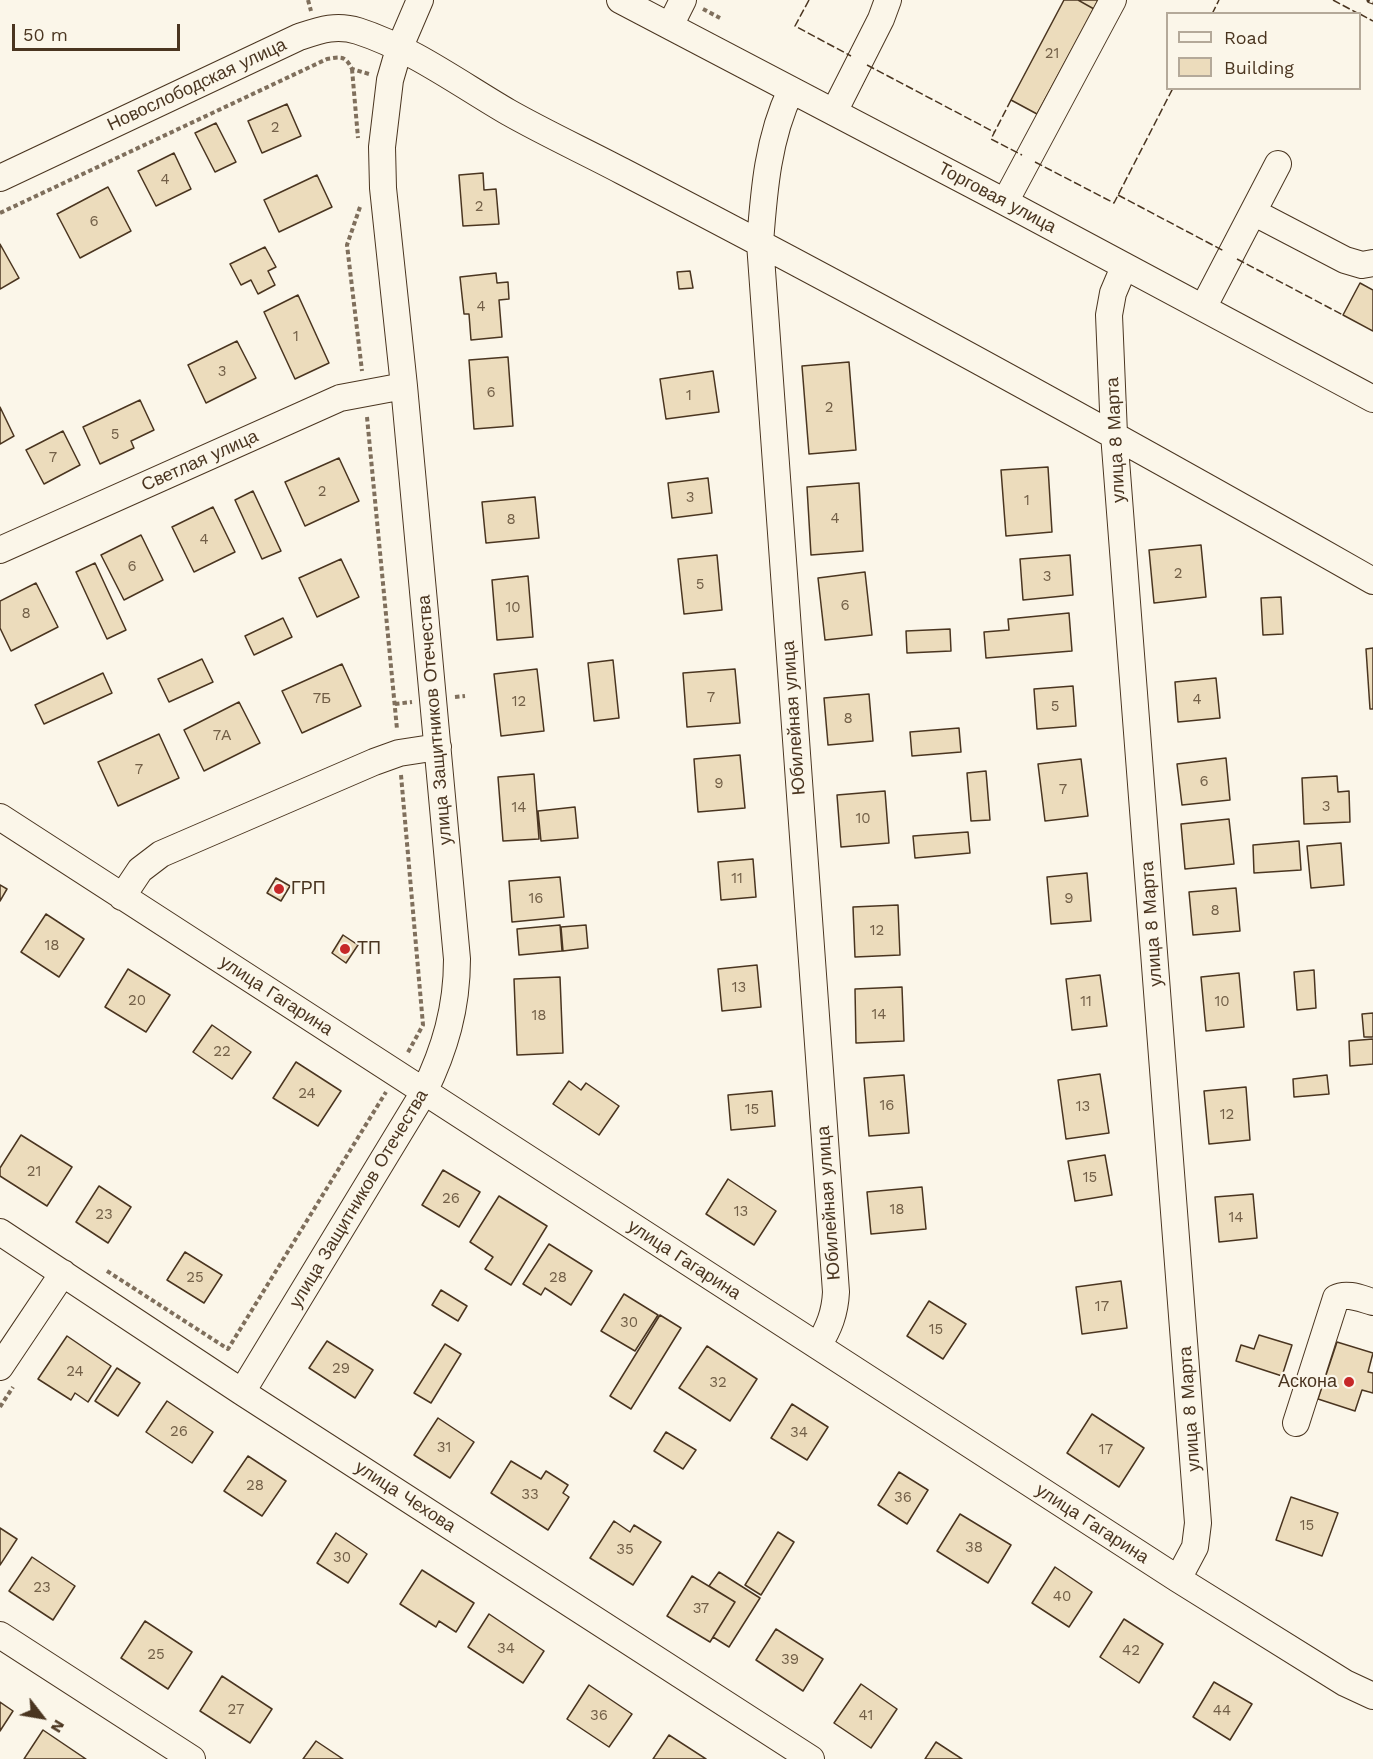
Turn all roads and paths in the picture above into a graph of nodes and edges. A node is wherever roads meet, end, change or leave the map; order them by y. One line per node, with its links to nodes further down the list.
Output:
1 (420, 0): 7 (street, улица Защитников Отечества)
2 (620, 0): 6 (street, Торговая улица)
3 (684, 0): 6 (street)
4 (888, 0): 11 (street)
5 (1113, 0): 16 (street)
6 (670, 26): 10 (street, Торговая улица)
7 (399, 49): 14 (street, Новослободская улица); 19 (street, Новослободская улица); 23 (street, улица Защитников Отечества)
8 (327, 59): 18 (path)
9 (352, 69): 12 (path)
10 (791, 90): 11 (street, Торговая улица); 19 (street, Юбилейная улица)
11 (834, 112): 16 (street, Торговая улица)
12 (358, 141)
13 (1278, 164): 17 (street)
14 (0, 178)
15 (363, 200): 24 (path)
16 (1005, 202): 21 (street, Торговая улица)
17 (1253, 212): 20 (street); 22 (street)
18 (0, 213)
19 (760, 243): 26 (street, Новослободская улица); 39 (street, Юбилейная улица)
20 (1373, 263)
21 (1124, 267): 22 (street, Торговая улица); 26 (street, улица 8 Марта)
22 (1203, 308): 25 (street, Торговая улица)
23 (405, 386): 24 (street, Светлая улица); 29 (street, улица Защитников Отечества)
24 (365, 392): 27 (street, Светлая улица); 30 (path)
25 (1370, 392)
26 (1114, 434): 28 (street, Новослободская улица); 43 (street, улица 8 Марта)
27 (0, 550)
28 (1373, 581)
29 (438, 747): 30 (street); 34 (street, улица Защитников Отечества)
30 (399, 753): 32 (street); 33 (path)
31 (0, 817): 32 (street, улица Гагарина)
32 (122, 897): 33 (street, улица Гагарина)
33 (396, 1074): 34 (street, улица Гагарина); 36 (path)
34 (424, 1092): 39 (street, улица Гагарина); 41 (street, улица Защитников Отечества)
35 (0, 1232): 37 (street, улица Чехова)
36 (105, 1270)
37 (63, 1274): 40 (street); 41 (street, улица Чехова)
38 (1373, 1302): 42 (street)
39 (818, 1346): 43 (street, улица Гагарина)
40 (0, 1367)
41 (242, 1392): 47 (street, улица Чехова)
42 (1296, 1423)
43 (1178, 1579): 45 (street, улица Гагарина)
44 (0, 1635): 46 (street)
45 (1373, 1695)
46 (192, 1759)
47 (811, 1759)

